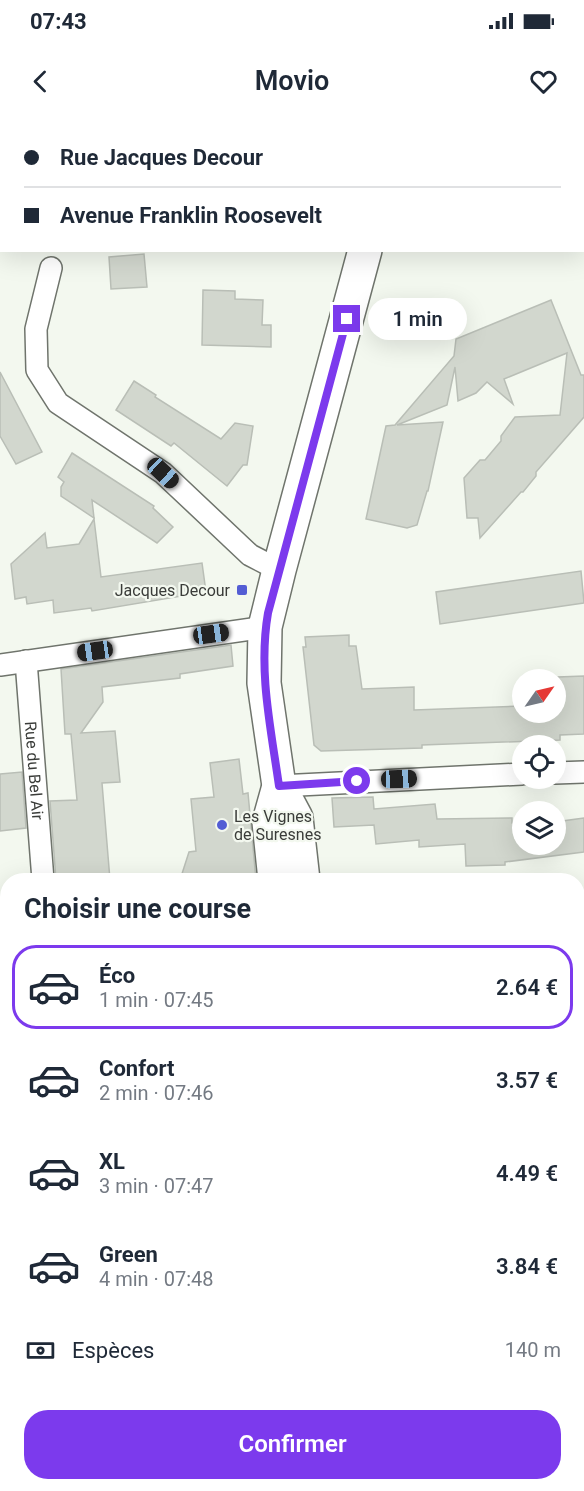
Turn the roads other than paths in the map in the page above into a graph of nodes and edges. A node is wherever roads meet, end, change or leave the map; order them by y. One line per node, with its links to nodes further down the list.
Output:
1 (364, 252): 3 (main road)
2 (51, 268): 3 (street)
3 (279, 570): 4 (main road)
4 (265, 627): 5 (street); 10 (main road)
5 (26, 661): 6 (street); 11 (street, Rue du Bel Air)
6 (0, 664)
7 (584, 772): 8 (street)
8 (566, 773)
9 (512, 774): 10 (street)
10 (279, 786): 12 (main road); 13 (main road)
11 (42, 873)
12 (274, 873)
13 (302, 873)

